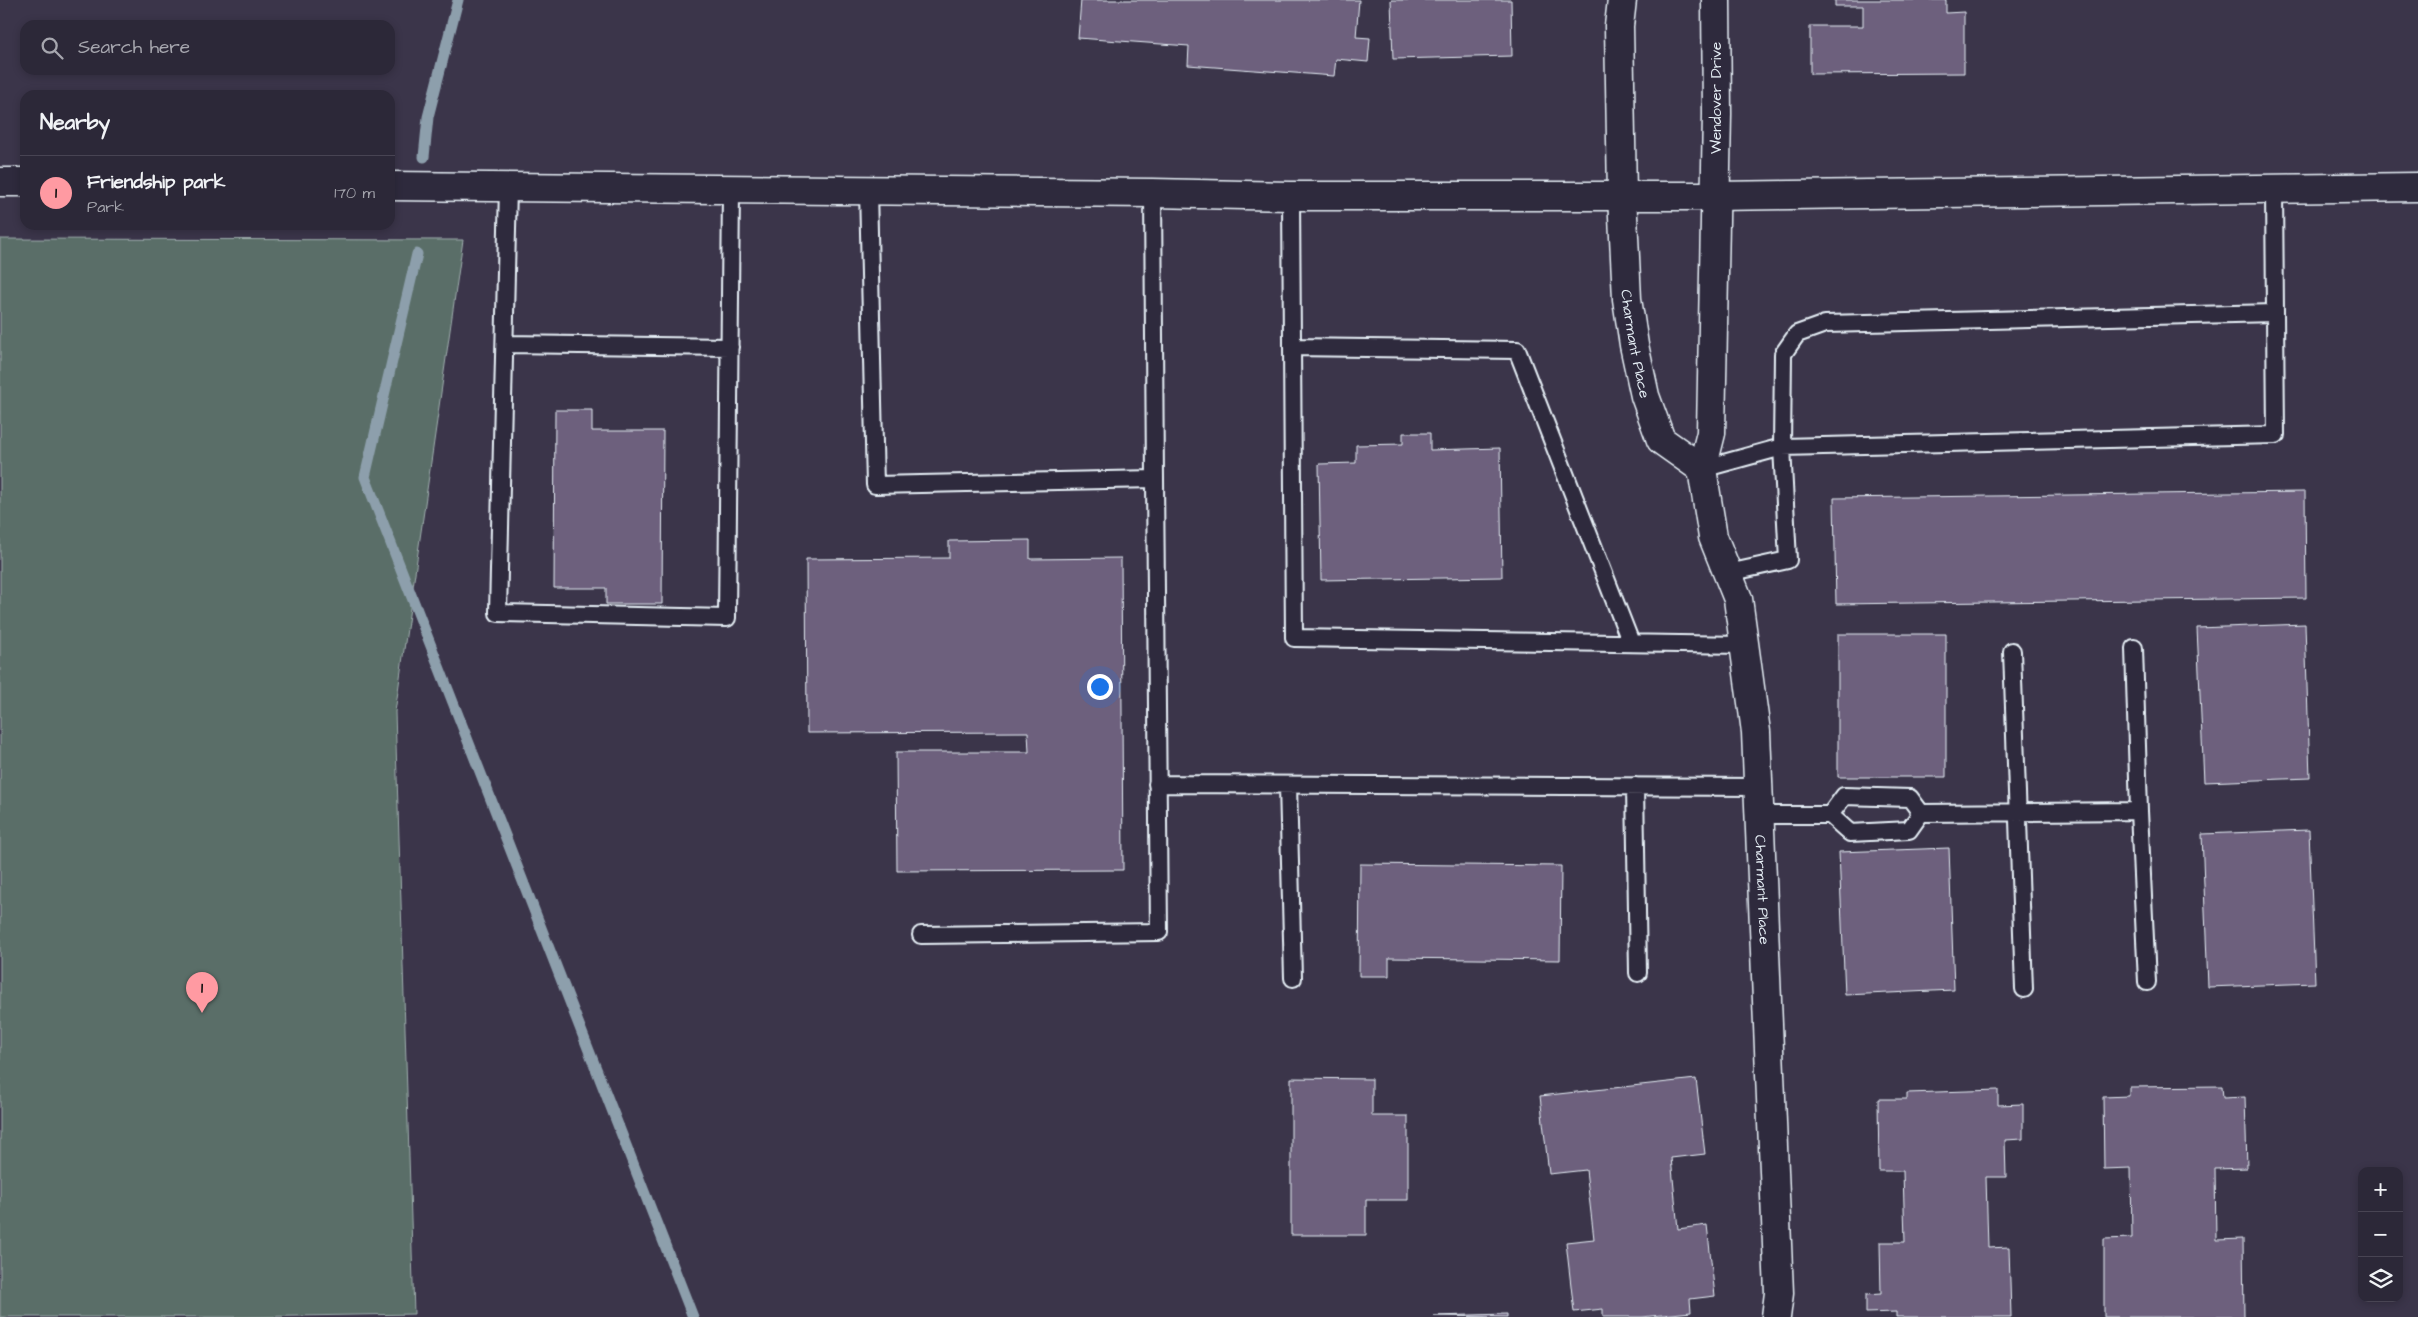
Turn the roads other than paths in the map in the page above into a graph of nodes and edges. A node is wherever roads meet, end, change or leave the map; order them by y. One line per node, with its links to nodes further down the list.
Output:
1 (1622, 0): 12 (main road)
2 (1716, 0): 14 (main road, Wendover Drive)
3 (0, 182): 4 (main road)
4 (20, 182)
5 (395, 186): 6 (main road)
6 (508, 187): 9 (main road); 16 (lane)
7 (2418, 187): 8 (main road)
8 (2274, 189): 14 (main road); 15 (lane)
9 (731, 190): 10 (main road); 17 (lane)
10 (868, 190): 11 (main road); 21 (lane)
11 (1153, 193): 13 (main road); 21 (lane)
12 (1622, 195): 13 (main road); 14 (main road); 20 (main road, Charmant Place)
13 (1291, 196): 18 (lane)
14 (1715, 196): 20 (main road, Charmant Place)
15 (2275, 313): 19 (lane); 19 (lane)
16 (505, 344): 17 (lane); 17 (lane)
17 (730, 347)
18 (1292, 347): 23 (lane); 23 (lane)
19 (1782, 446): 20 (lane); 22 (lane)
20 (1702, 469): 22 (main road, Charmant Place)
21 (1154, 479): 27 (lane)
22 (1728, 573): 24 (main road, Charmant Place)
23 (1631, 643): 24 (lane)
24 (1744, 645): 30 (main road, Charmant Place)
25 (2134, 648): 31 (lane)
26 (2012, 651): 32 (lane)
27 (1157, 784): 28 (lane); 36 (lane)
28 (1288, 785): 29 (lane); 38 (lane)
29 (1635, 786): 30 (lane); 37 (lane)
30 (1758, 787): 34 (main road, Charmant Place)
31 (2139, 811): 32 (lane); 39 (lane)
32 (2017, 812): 33 (lane); 40 (lane)
33 (1921, 813): 35 (lane); 35 (lane)
34 (1759, 815): 35 (lane); 41 (main road, Charmant Place)
35 (1830, 816)
36 (922, 935)
37 (1638, 973)
38 (1293, 978)
39 (2147, 982)
40 (2024, 989)
41 (1776, 1317)

